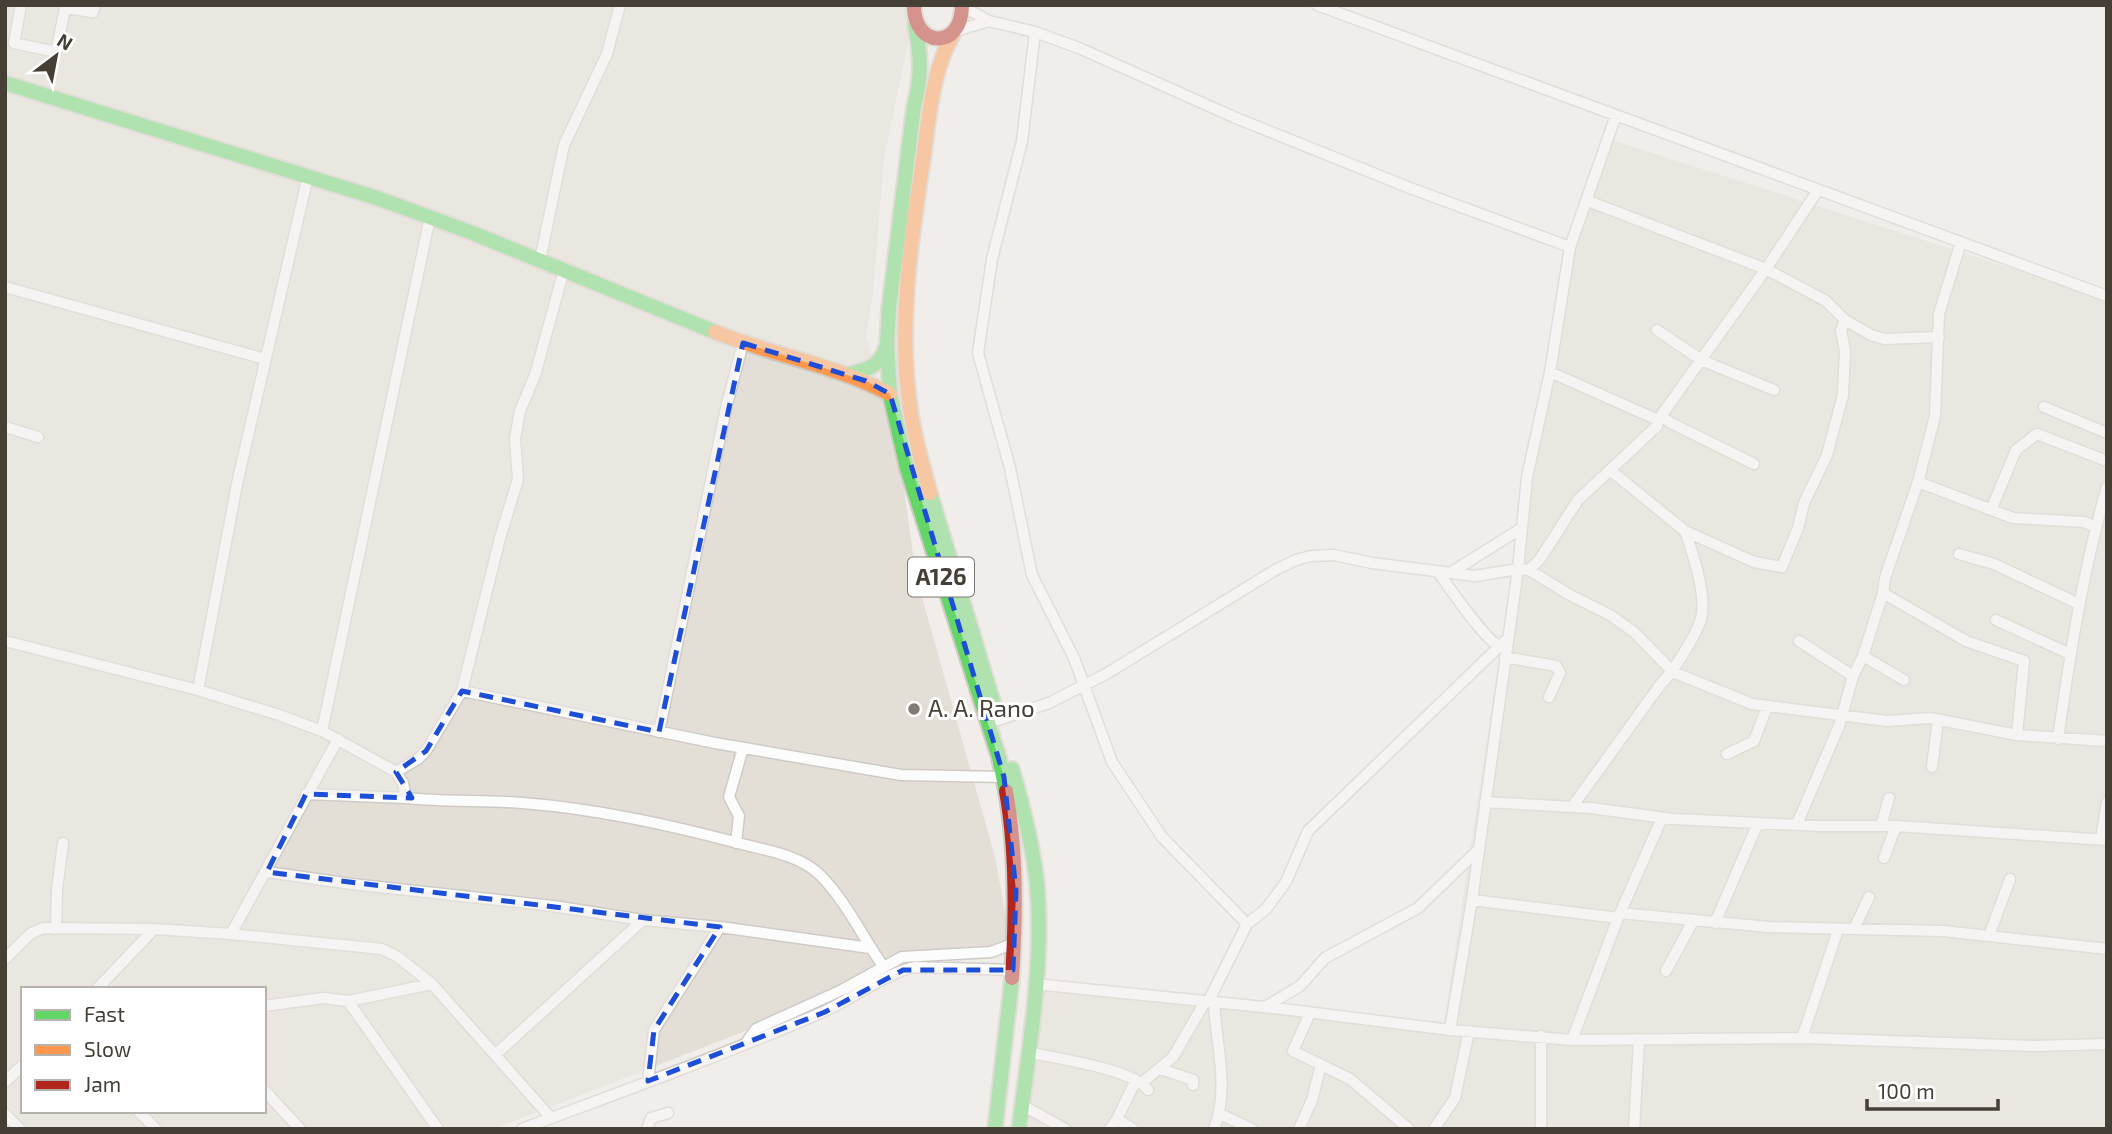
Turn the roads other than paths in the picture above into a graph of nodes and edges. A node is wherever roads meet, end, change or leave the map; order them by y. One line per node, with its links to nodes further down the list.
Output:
1 (21, 5): 7 (street)
2 (95, 5): 7 (street)
3 (620, 5): 20 (street)
4 (914, 5): 9 (main road, A126)
5 (1317, 5): 13 (street)
6 (962, 6): 8 (street); 10 (main road, A126)
7 (65, 7)
8 (989, 22): 10 (street); 11 (street)
9 (915, 25): 10 (main road); 29 (main road, A126)
10 (954, 32): 72 (main road, A126)
11 (1035, 32): 19 (street); 66 (street)
12 (5, 83): 14 (main road)
13 (1615, 115): 15 (street); 16 (street)
14 (308, 176): 17 (main road); 30 (street)
15 (1818, 190): 18 (street); 21 (street)
16 (1587, 201): 19 (street); 21 (street)
17 (430, 217): 20 (main road); 74 (street)
18 (1961, 242): 24 (street); 27 (street)
19 (1570, 247): 32 (street)
20 (540, 260): 22 (main road)
21 (1766, 269): 25 (street); 31 (street)
22 (564, 270): 28 (main road); 68 (street)
23 (5, 288): 30 (street)
24 (2107, 296)
25 (1845, 320): 27 (street); 49 (street)
26 (1657, 330): 31 (street)
27 (1939, 337): 44 (street)
28 (743, 343): 33 (main road); 75 (street)
29 (887, 344): 33 (main road); 35 (main road, A126)
30 (265, 359): 67 (street)
31 (1701, 359): 34 (street); 37 (street)
32 (1550, 373): 37 (street); 48 (street)
33 (844, 375): 35 (main road)
34 (1774, 390)
35 (890, 394): 84 (main road, A126)
36 (2044, 407): 39 (street)
37 (1659, 418): 42 (street); 43 (street)
38 (5, 427): 40 (street)
39 (2107, 432)
40 (38, 437)
41 (2107, 461): 46 (street)
42 (1754, 464)
43 (1610, 470): 49 (street); 52 (street)
44 (1918, 482): 46 (street); 55 (street)
45 (2107, 487): 47 (street)
46 (1991, 510): 47 (street)
47 (2094, 526): 56 (street)
48 (1522, 528): 51 (street); 54 (street)
49 (1685, 531): 63 (street)
50 (1959, 554): 56 (street)
51 (1518, 569): 52 (street); 54 (street); 60 (street)
52 (1529, 570): 63 (street)
53 (1438, 572): 54 (street); 60 (street); 66 (street)
54 (1450, 573)
55 (1883, 593): 62 (street); 76 (street)
56 (2079, 604): 61 (street)
57 (1996, 620): 61 (street)
58 (5, 641): 67 (street)
59 (1800, 641): 64 (street)
60 (1505, 647): 69 (street); 88 (street); 109 (street)
61 (2070, 654): 77 (street)
62 (1863, 656): 64 (street); 65 (street)
63 (1673, 672): 70 (street); 90 (street)
64 (1853, 676): 71 (street)
65 (1904, 680)
66 (1084, 685): 72 (street); 109 (street)
67 (198, 690): 74 (street)
68 (462, 691): 75 (street); 83 (street)
69 (1549, 697)
70 (1767, 707): 71 (street); 81 (street)
71 (1841, 716): 73 (street); 93 (street)
72 (998, 720): 125 (main road, A126)
73 (1938, 720): 76 (street); 82 (street)
74 (323, 731): 78 (street)
75 (659, 732): 80 (street)
76 (2017, 735): 77 (street)
77 (2058, 738): 79 (street)
78 (338, 739): 83 (street); 85 (street)
79 (2107, 741)
80 (743, 748): 84 (street); 98 (street)
81 (1727, 754)
82 (1932, 767)
83 (396, 772): 86 (street)
84 (1004, 777): 117 (main road, A126)
85 (306, 794): 86 (street); 101 (street)
86 (406, 798): 98 (street)
87 (1888, 798): 94 (street)
88 (1485, 802): 90 (street); 99 (street)
89 (2107, 803): 96 (street)
90 (1572, 807): 91 (street)
91 (1662, 818): 92 (street); 105 (street)
92 (1759, 823): 93 (street); 108 (street)
93 (1797, 824): 94 (street)
94 (1881, 826): 95 (street)
95 (1896, 826): 96 (street); 100 (street)
96 (2104, 840)
97 (62, 843): 111 (street)
98 (736, 843): 118 (street)
99 (1479, 849): 104 (street); 130 (street)
100 (1884, 858)
101 (267, 873): 106 (street); 115 (street)
102 (2010, 879): 116 (street)
103 (1869, 897): 113 (street)
104 (1472, 900): 105 (street); 132 (street)
105 (1619, 915): 107 (street); 136 (street)
106 (643, 920): 110 (street); 141 (street)
107 (1693, 921): 108 (street); 123 (street)
108 (1715, 923): 114 (street)
109 (1247, 924): 128 (street)
110 (720, 927): 118 (street); 145 (street)
111 (56, 929): 112 (street); 120 (street)
112 (155, 929): 115 (street); 126 (street)
113 (1854, 929): 114 (street); 116 (street)
114 (1838, 930): 135 (street)
115 (231, 934): 124 (street)
116 (1989, 936): 119 (street)
117 (1015, 943): 121 (street); 122 (main road, A126)
118 (870, 948): 121 (street)
119 (2107, 949)
120 (5, 959)
121 (883, 966): 138 (street)
122 (1013, 970): 138 (street); 163 (main road, A126)
123 (1666, 971)
124 (432, 984): 127 (street); 141 (street)
125 (1035, 984): 128 (street); 140 (main road, A126)
126 (99, 987)
127 (348, 1001): 129 (street); 160 (street)
128 (1209, 1002): 130 (street); 144 (street); 154 (street)
129 (266, 1006)
130 (1265, 1007): 131 (street)
131 (1310, 1013): 132 (street); 142 (street)
132 (1450, 1030): 133 (street)
133 (1469, 1031): 134 (street); 172 (street)
134 (1541, 1036): 136 (street); 173 (street)
135 (1802, 1038): 137 (street); 139 (street)
136 (1572, 1040): 137 (street)
137 (1639, 1040): 174 (street)
138 (746, 1043): 145 (street)
139 (2107, 1044)
140 (1027, 1052): 148 (street); 150 (main road, A126)
141 (495, 1055): 155 (street)
142 (1321, 1065): 170 (street); 171 (street)
143 (21, 1067): 146 (street)
144 (1161, 1069): 147 (street); 148 (street)
145 (648, 1081): 155 (street)
146 (5, 1082)
147 (1193, 1085)
148 (1145, 1086): 156 (street)
149 (266, 1092): 159 (street)
150 (1022, 1105): 164 (main road, A126); 165 (street)
151 (140, 1113): 158 (street)
152 (668, 1113): 162 (street)
153 (5, 1114): 157 (street)
154 (1220, 1115): 168 (street); 169 (street)
155 (551, 1118): 161 (street)
156 (1117, 1119): 166 (street); 167 (street)
157 (20, 1129)
158 (156, 1129)
159 (300, 1129)
160 (438, 1129)
161 (522, 1129)
162 (647, 1129)
163 (995, 1129)
164 (1019, 1129)
165 (1065, 1129)
166 (1110, 1129)
167 (1133, 1129)
168 (1214, 1129)
169 (1252, 1129)
170 (1299, 1129)
171 (1409, 1129)
172 (1434, 1129)
173 (1541, 1129)
174 (1634, 1129)

